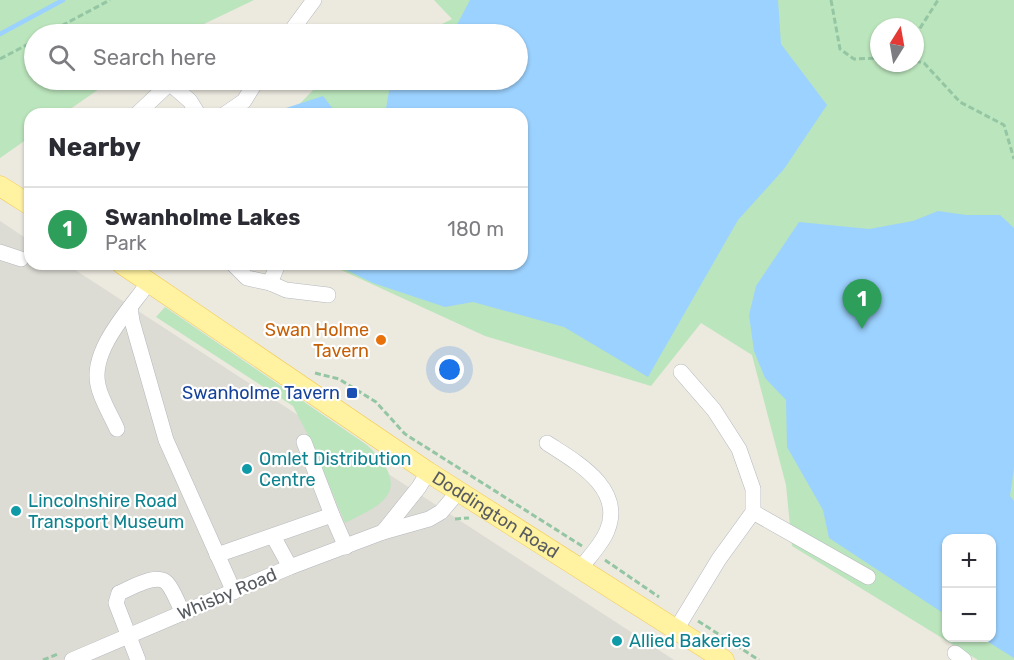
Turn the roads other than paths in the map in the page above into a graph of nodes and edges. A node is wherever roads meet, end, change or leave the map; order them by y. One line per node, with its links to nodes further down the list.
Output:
1 (314, 0): 2 (street)
2 (296, 24)
3 (159, 90): 6 (street)
4 (178, 90): 7 (street)
5 (251, 90): 8 (street)
6 (142, 108)
7 (194, 108)
8 (234, 108)
9 (0, 186): 10 (main road)
10 (24, 201)
11 (0, 252): 12 (street)
12 (21, 259)
13 (131, 270): 16 (main road, Doddington Road)
14 (239, 270): 17 (street)
15 (275, 270): 17 (street)
16 (149, 282): 19 (street); 24 (main road, Doddington Road)
17 (270, 283): 18 (street)
18 (328, 295)
19 (130, 308): 21 (street); 31 (street)
20 (681, 372): 26 (street)
21 (117, 429)
22 (304, 442): 27 (street)
23 (547, 442): 33 (street)
24 (428, 472): 25 (main road, Doddington Road); 28 (street, Whisby Road)
25 (459, 491): 28 (street, Whisby Road); 33 (main road, Doddington Road)
26 (753, 512): 34 (street); 37 (street)
27 (332, 516): 29 (street); 30 (street)
28 (383, 532): 30 (street, Whisby Road)
29 (273, 536): 31 (street); 32 (street)
30 (346, 547): 32 (street, Whisby Road)
31 (217, 555): 35 (street)
32 (290, 567): 35 (street, Whisby Road)
33 (580, 569): 37 (main road, Doddington Road)
34 (868, 577)
35 (234, 592): 36 (street, Whisby Road)
36 (183, 613): 38 (street, Whisby Road); 38 (street)
37 (677, 628): 41 (main road, Doddington Road)
38 (128, 635): 39 (street, Whisby Road); 40 (street)
39 (72, 660)
40 (138, 660)
41 (724, 660)

